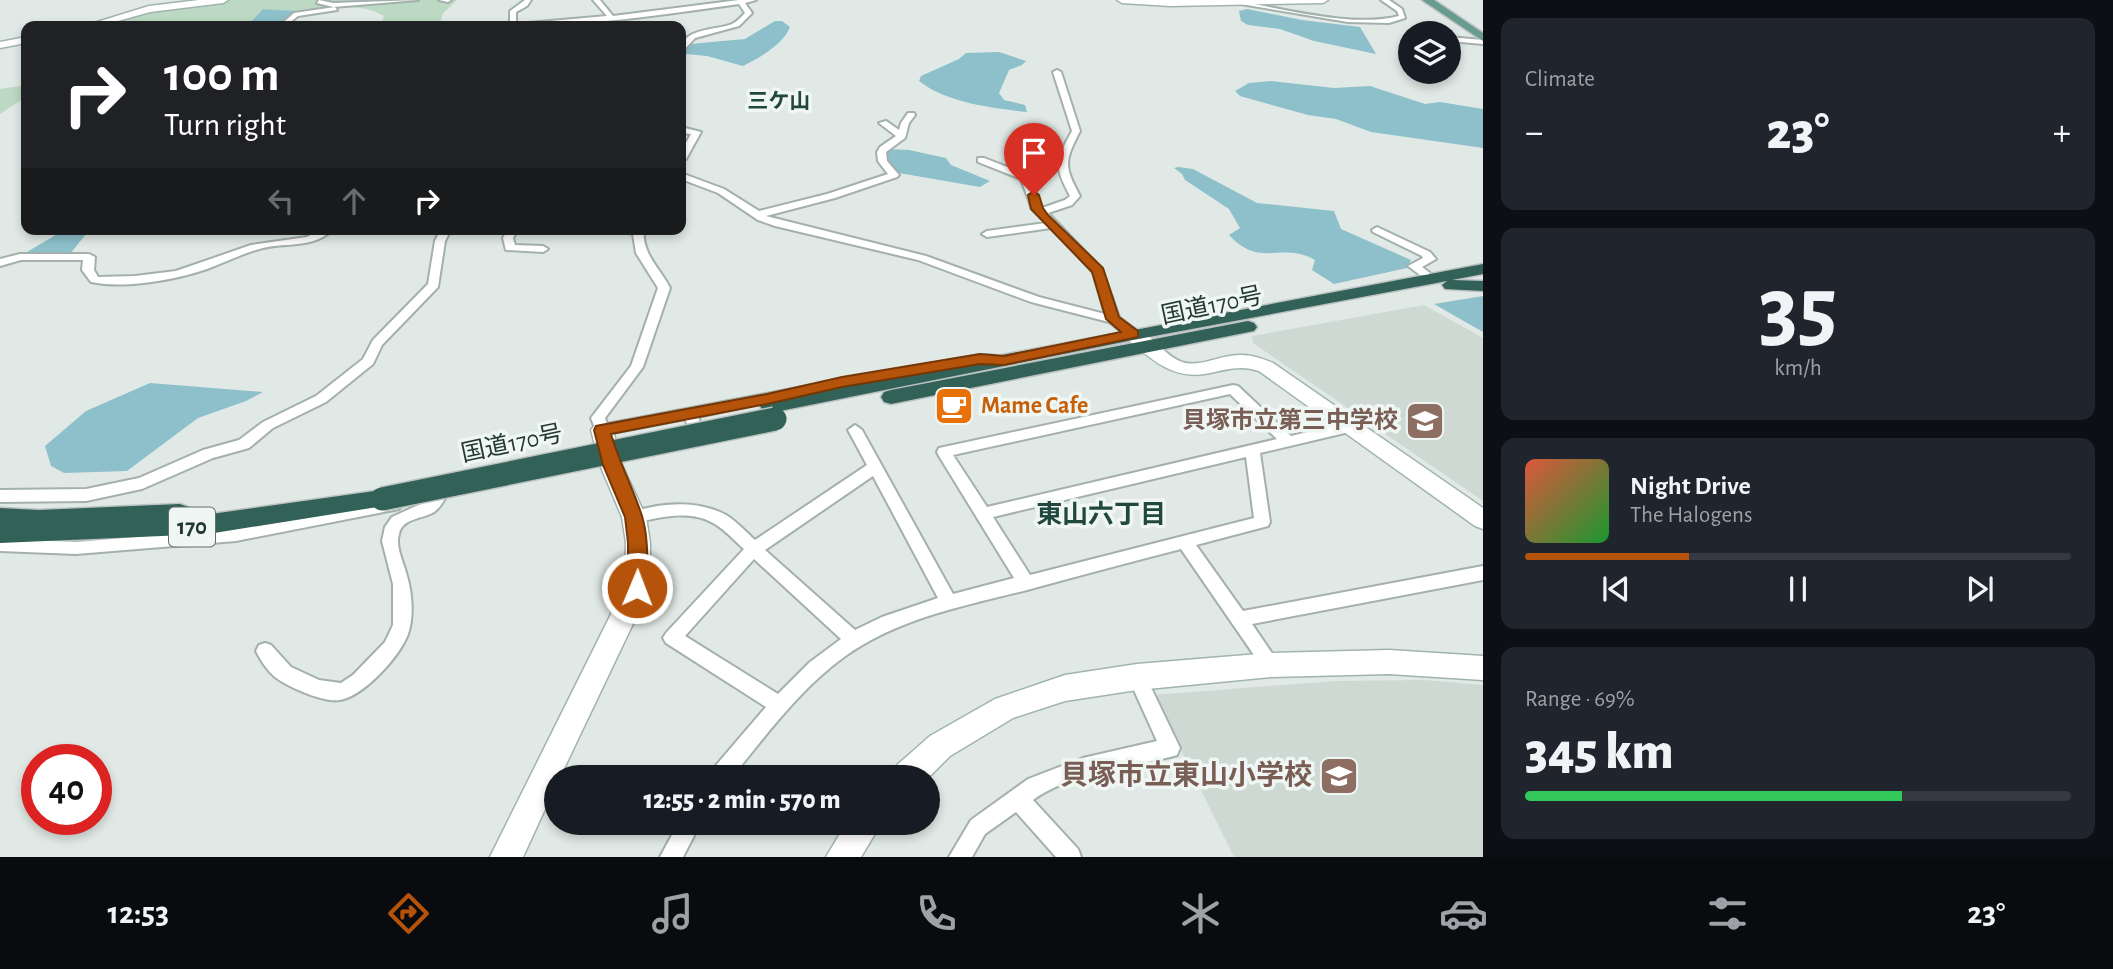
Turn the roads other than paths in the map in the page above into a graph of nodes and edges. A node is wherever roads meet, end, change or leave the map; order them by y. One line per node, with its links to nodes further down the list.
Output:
1 (223, 0): 18 (street)
2 (415, 0): 15 (street)
3 (442, 0): 4 (street)
4 (448, 0)
5 (528, 0): 20 (street)
6 (596, 0): 16 (street)
7 (753, 0): 13 (street)
8 (1122, 0): 14 (street)
9 (1323, 0): 14 (street)
10 (1384, 0): 14 (street)
11 (1427, 0): 22 (main road)
12 (319, 2): 15 (street)
13 (741, 2): 17 (street); 25 (street)
14 (1238, 3)
15 (360, 4): 19 (street)
16 (611, 17): 17 (street); 21 (street)
17 (628, 20)
18 (107, 21)
19 (288, 21)
20 (514, 21)
21 (568, 21)
22 (1482, 38): 23 (street)
23 (1461, 39)
24 (21, 41): 26 (street)
25 (686, 44)
26 (0, 45)
27 (1058, 72): 35 (street)
28 (912, 116): 31 (street)
29 (883, 123): 31 (street)
30 (686, 131): 32 (street)
31 (901, 136): 36 (street)
32 (686, 151)
33 (981, 160): 35 (street)
34 (686, 178): 36 (street)
35 (1042, 213): 37 (street)
36 (757, 215): 53 (street)
37 (1051, 225): 39 (street); 53 (street)
38 (1377, 230): 48 (street)
39 (987, 234)
40 (321, 235): 46 (street)
41 (443, 235): 67 (street)
42 (510, 235): 44 (street)
43 (637, 235): 59 (street)
44 (543, 249)
45 (1483, 262): 48 (highway)
46 (1, 263)
47 (1483, 269): 52 (highway, 国道170号 / 170)
48 (1424, 273): 52 (highway)
49 (1483, 279): 50 (highway, 国道170号 / 170)
50 (1451, 285): 51 (highway); 54 (highway, 国道170号 / 170)
51 (1483, 286)
52 (1358, 291): 54 (highway, 国道170号 / 170)
53 (1113, 319): 54 (street)
54 (1141, 341): 55 (highway, 国道170号 / 170); 56 (highway, 国道170号 / 170); 58 (street)
55 (1004, 360): 56 (highway, 国道170号 / 170); 57 (street)
56 (772, 412): 65 (highway, 国道170号 / 170, bridge)
57 (690, 413): 59 (street); 63 (street)
58 (1353, 426): 61 (street); 71 (street)
59 (602, 430): 63 (street)
60 (855, 430): 64 (street)
61 (1288, 440): 62 (street); 68 (street)
62 (1252, 449): 68 (street); 73 (street)
63 (610, 460): 66 (street); 70 (street)
64 (875, 467): 75 (street); 78 (street)
65 (381, 493): 69 (highway, 国道170号 / 170); 72 (highway, 国道170号 / 170)
66 (439, 495): 74 (street); 81 (street)
67 (0, 496)
68 (982, 514): 77 (street)
69 (0, 517)
70 (634, 517): 75 (street); 91 (street)
71 (1483, 520)
72 (0, 534)
73 (1186, 543): 77 (street); 79 (street)
74 (0, 545)
75 (754, 549): 80 (street); 85 (street)
76 (1483, 573): 79 (street)
77 (1026, 583): 78 (street)
78 (949, 602): 80 (street)
79 (1240, 619): 82 (street)
80 (854, 640): 85 (street)
81 (265, 651)
82 (1271, 666): 83 (street); 84 (street)
83 (1483, 668)
84 (1137, 677): 87 (street); 88 (street)
85 (780, 705): 86 (street)
86 (729, 765)
87 (920, 765)
88 (1018, 798): 94 (street); 95 (street)
89 (684, 835): 92 (street)
90 (858, 835): 93 (street)
91 (506, 857)
92 (671, 857)
93 (842, 857)
94 (960, 857)
95 (1070, 857)

